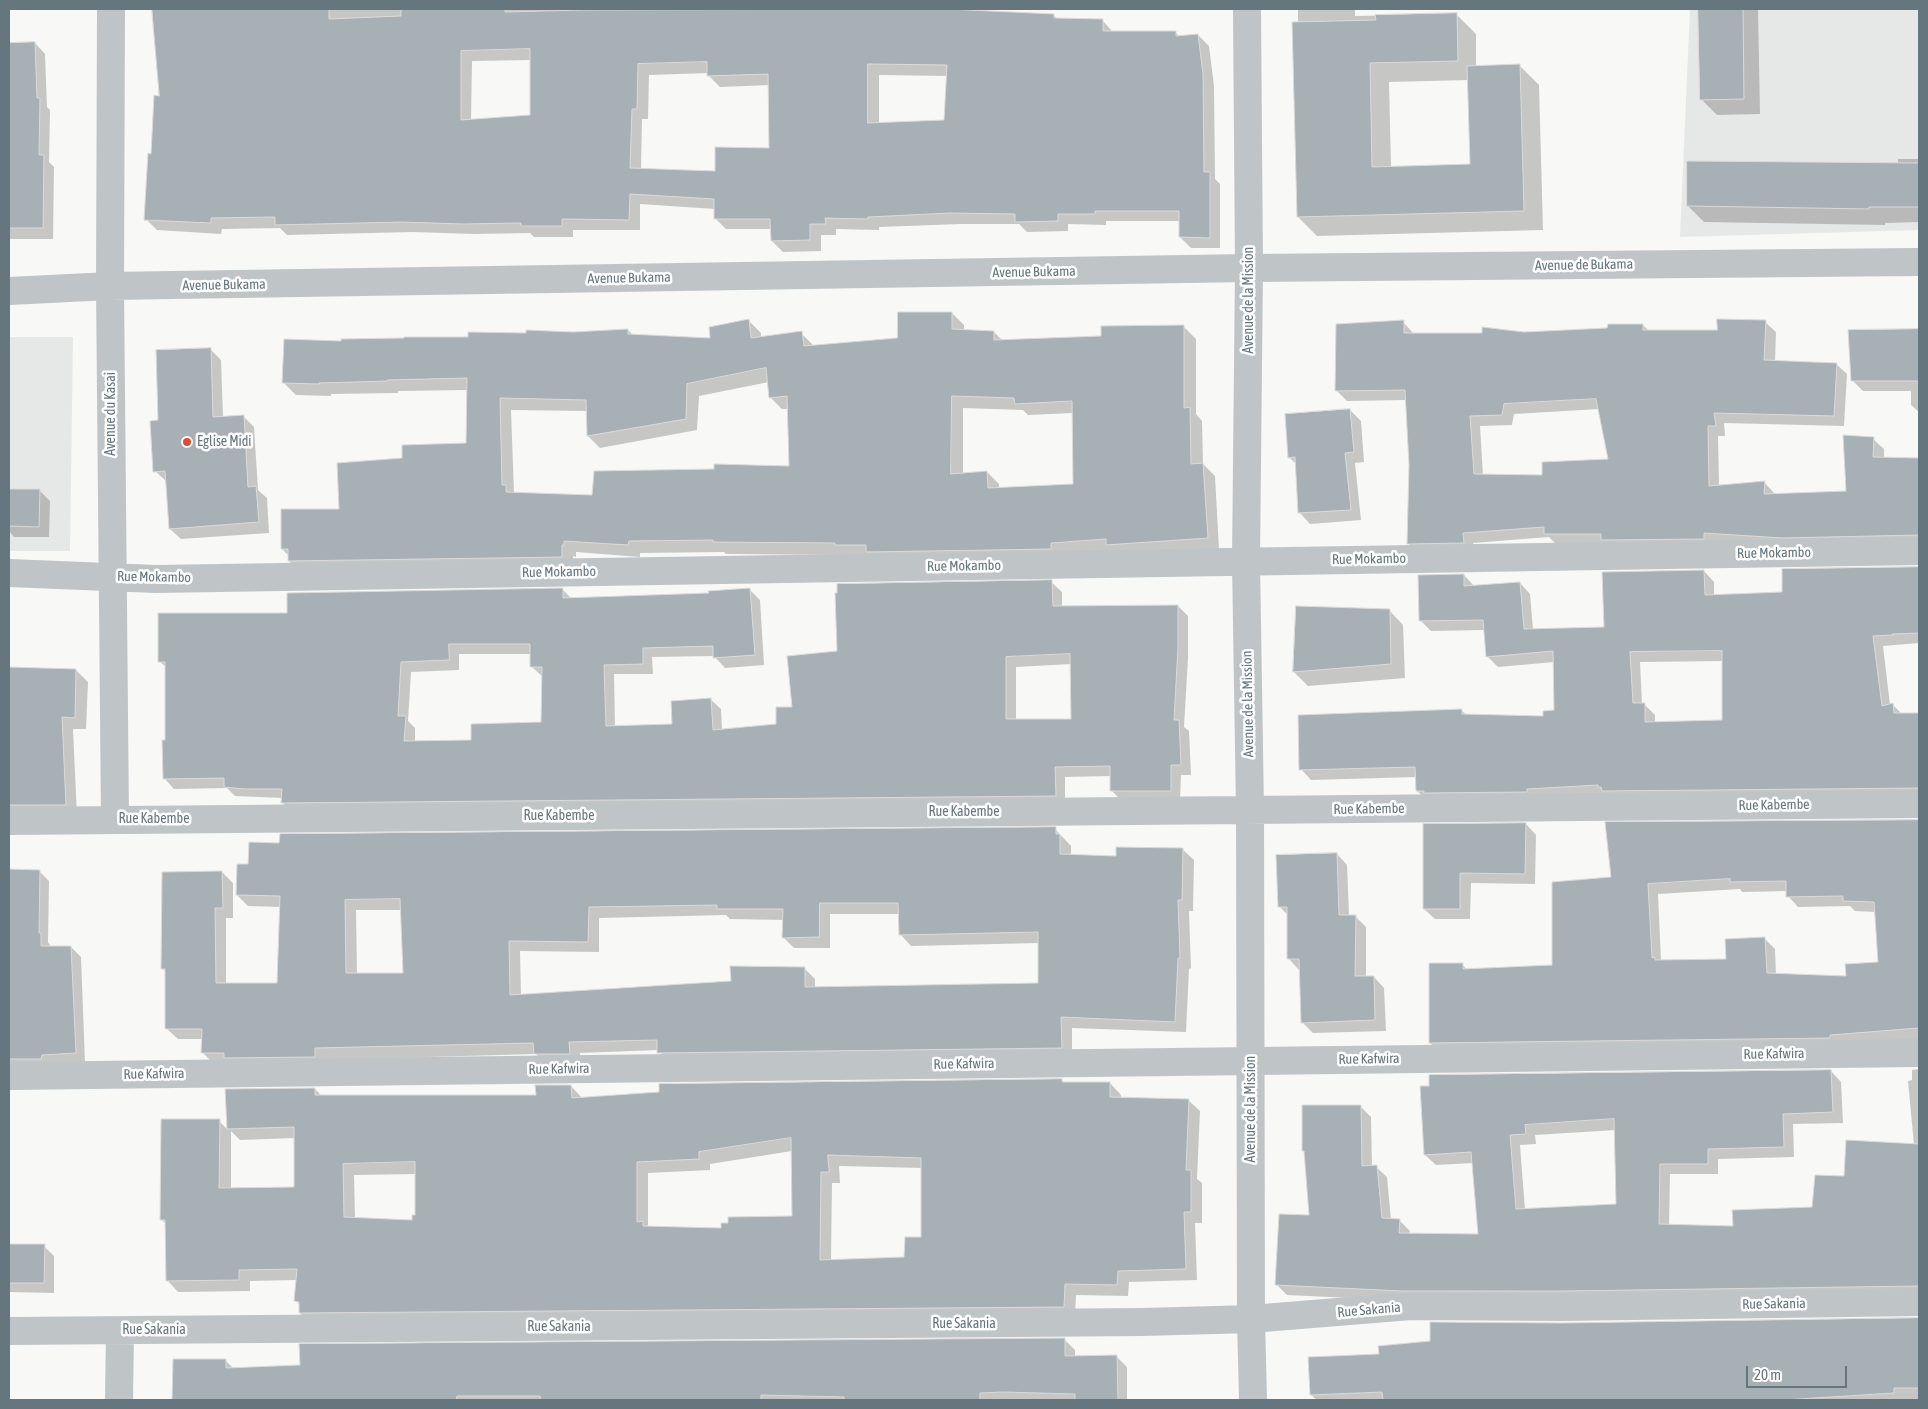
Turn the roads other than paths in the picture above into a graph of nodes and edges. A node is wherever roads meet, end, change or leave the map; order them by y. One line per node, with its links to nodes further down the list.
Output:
1 (111, 9): 5 (street, Avenue du Kasai)
2 (1247, 9): 4 (street, Avenue de la Mission)
3 (1919, 262): 4 (street, Avenue de Bukama)
4 (1249, 268): 5 (street, Avenue Bukama); 8 (street, Avenue de la Mission)
5 (110, 286): 6 (street, Avenue Bukama); 10 (street, Avenue du Kasai)
6 (9, 291)
7 (1919, 551): 8 (street, Rue Mokambo)
8 (1246, 561): 10 (street, Rue Mokambo); 12 (street, Avenue de la Mission)
9 (9, 573): 10 (street, Rue Mokambo)
10 (113, 576): 13 (street, Avenue du Kasai)
11 (1919, 804): 12 (street, Rue Kabembe)
12 (1250, 810): 13 (street, Rue Kabembe); 16 (street, Avenue de la Mission)
13 (115, 820): 14 (street, Rue Kabembe)
14 (9, 821)
15 (1919, 1053): 16 (street, Rue Kafwira)
16 (1251, 1061): 17 (street, Rue Kafwira); 19 (street, Avenue de la Mission)
17 (9, 1076)
18 (1919, 1302): 19 (street, Rue Sakania)
19 (1252, 1320): 21 (street, Rue Sakania); 23 (street, Avenue de la Mission)
20 (9, 1331): 21 (street, Rue Sakania)
21 (120, 1331): 22 (street)
22 (119, 1400)
23 (1254, 1400)

